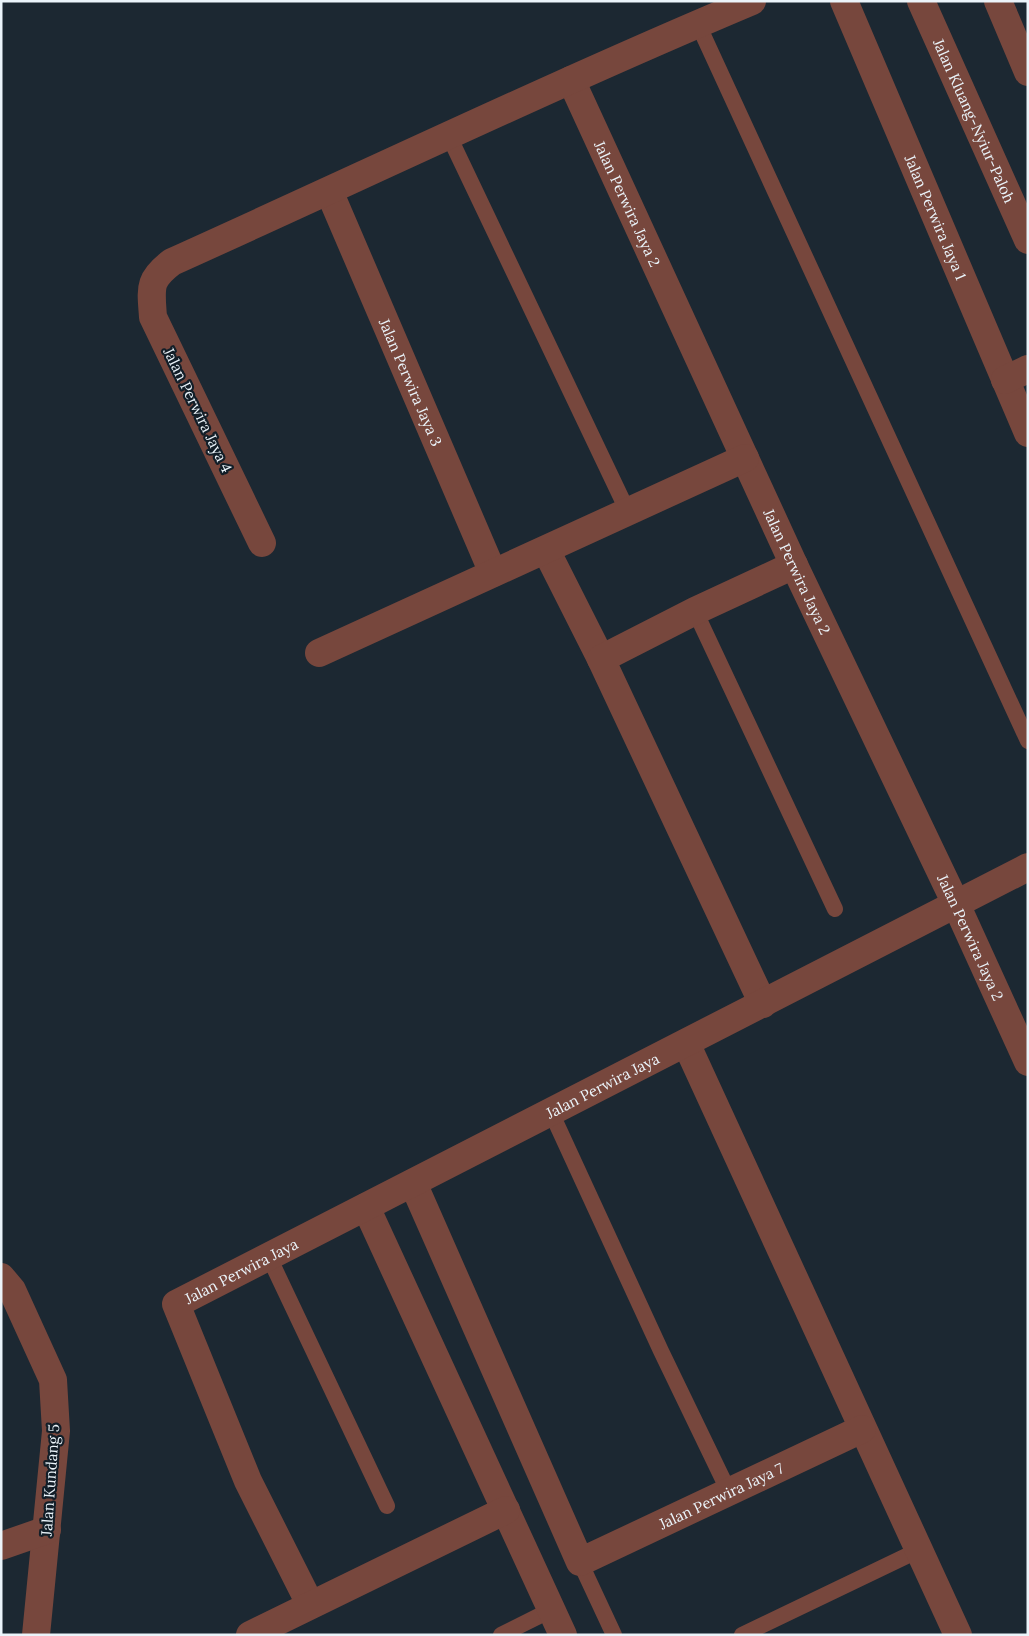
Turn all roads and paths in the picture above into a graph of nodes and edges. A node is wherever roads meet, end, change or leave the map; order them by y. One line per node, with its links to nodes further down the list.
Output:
1 (752, 1): 5 (street)
2 (844, 1): 11 (street, Jalan Perwira Jaya 1)
3 (921, 1): 10 (street, Jalan Kluang-Nyiur-Paloh)
4 (998, 1): 6 (street)
5 (698, 24): 7 (street); 22 (lane)
6 (1028, 72)
7 (571, 80): 8 (street); 13 (street, Jalan Perwira Jaya 2)
8 (448, 134): 9 (street); 14 (lane)
9 (329, 191): 15 (street, Jalan Perwira Jaya 4); 18 (street, Jalan Perwira Jaya 3)
10 (1028, 240)
11 (1016, 375): 12 (street, Jalan Perwira Jaya 1)
12 (1028, 433)
13 (745, 458): 14 (street); 17 (street, Jalan Perwira Jaya 2)
14 (628, 512): 16 (street)
15 (262, 543)
16 (546, 550): 18 (street); 21 (street)
17 (794, 565): 19 (street); 24 (street, Jalan Perwira Jaya 2)
18 (493, 573): 20 (street)
19 (695, 611): 21 (street); 25 (lane)
20 (319, 653)
21 (601, 660): 26 (street)
22 (1028, 741)
23 (1028, 867): 24 (street, Jalan Perwira Jaya)
24 (956, 904): 26 (street, Jalan Perwira Jaya); 28 (street, Jalan Perwira Jaya 2)
25 (834, 909)
26 (763, 1004): 27 (street, Jalan Perwira Jaya)
27 (686, 1043): 29 (street, Jalan Perwira Jaya); 34 (street)
28 (1028, 1062)
29 (551, 1112): 30 (street, Jalan Perwira Jaya); 35 (lane)
30 (413, 1183): 31 (street, Jalan Perwira Jaya); 41 (street)
31 (366, 1207): 32 (street, Jalan Perwira Jaya); 37 (street)
32 (269, 1257): 36 (lane); 42 (street, Jalan Perwira Jaya)
33 (1, 1277): 38 (street, Jalan Kundang 5)
34 (862, 1428): 35 (street, Jalan Perwira Jaya 7); 40 (street)
35 (729, 1492): 41 (street, Jalan Perwira Jaya 7)
36 (387, 1506)
37 (506, 1510): 42 (street); 43 (street)
38 (47, 1530): 39 (street); 44 (street, Jalan Kundang 5)
39 (1, 1546)
40 (919, 1550): 49 (lane); 50 (street)
41 (580, 1562): 48 (lane)
42 (310, 1604): 45 (street)
43 (551, 1610): 46 (lane); 47 (street)
44 (36, 1635)
45 (250, 1635)
46 (501, 1635)
47 (562, 1635)
48 (614, 1635)
49 (742, 1635)
50 (958, 1635)

